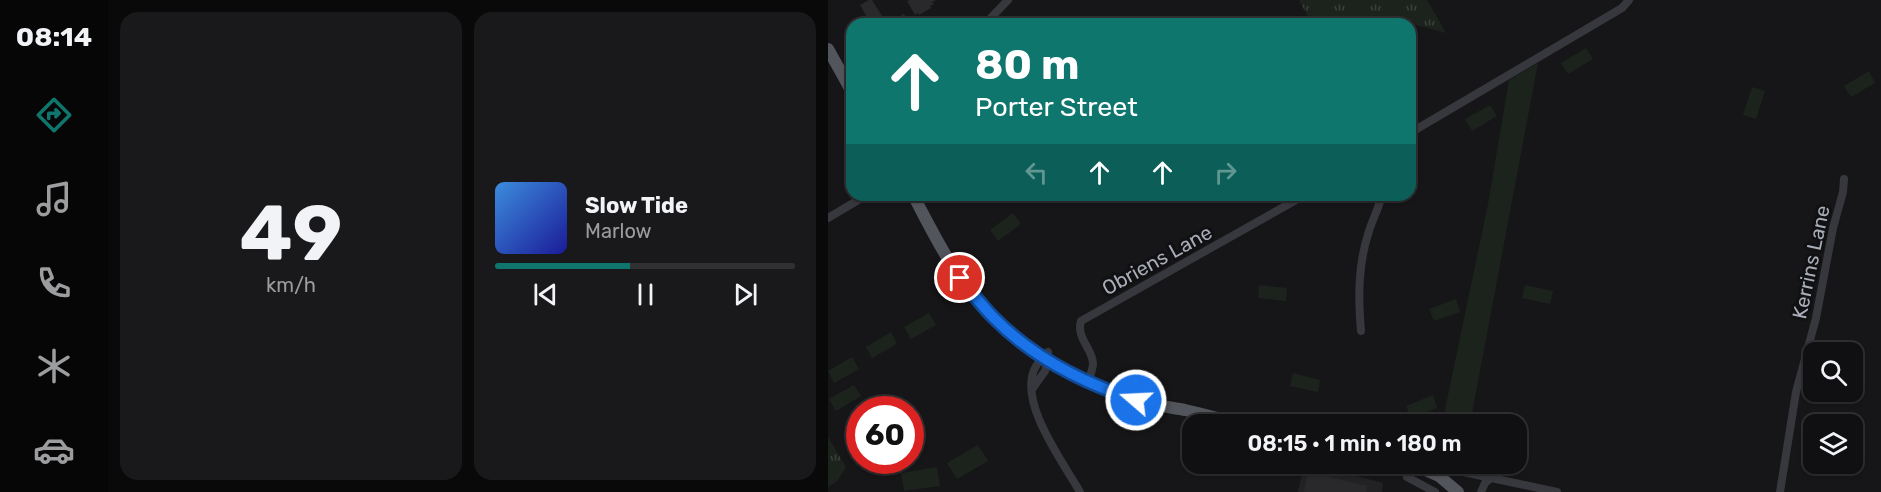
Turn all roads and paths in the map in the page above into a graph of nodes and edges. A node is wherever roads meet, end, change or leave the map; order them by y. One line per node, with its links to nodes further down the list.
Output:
1 (1008, 0): 3 (street)
2 (1629, 0): 8 (street)
3 (991, 18)
4 (828, 49): 6 (main road)
5 (828, 60): 7 (main road)
6 (846, 81)
7 (846, 84)
8 (1416, 128)
9 (1844, 179): 31 (street, Kerrins Lane)
10 (857, 201): 14 (street)
11 (916, 201): 16 (main road)
12 (1294, 201): 17 (street, Obriens Lane)
13 (1380, 201): 15 (street)
14 (828, 218)
15 (1361, 331)
16 (1046, 358): 17 (main road); 25 (street)
17 (1089, 379): 18 (main road)
18 (1199, 413): 19 (main road); 20 (main road)
19 (1203, 414)
20 (1206, 414)
21 (1443, 474): 27 (main road); 28 (main road)
22 (1476, 474): 24 (street)
23 (1407, 477): 26 (street)
24 (1492, 477): 29 (street); 30 (street)
25 (1080, 492)
26 (1435, 492)
27 (1458, 492)
28 (1468, 492)
29 (1481, 492)
30 (1557, 492)
31 (1780, 492)

